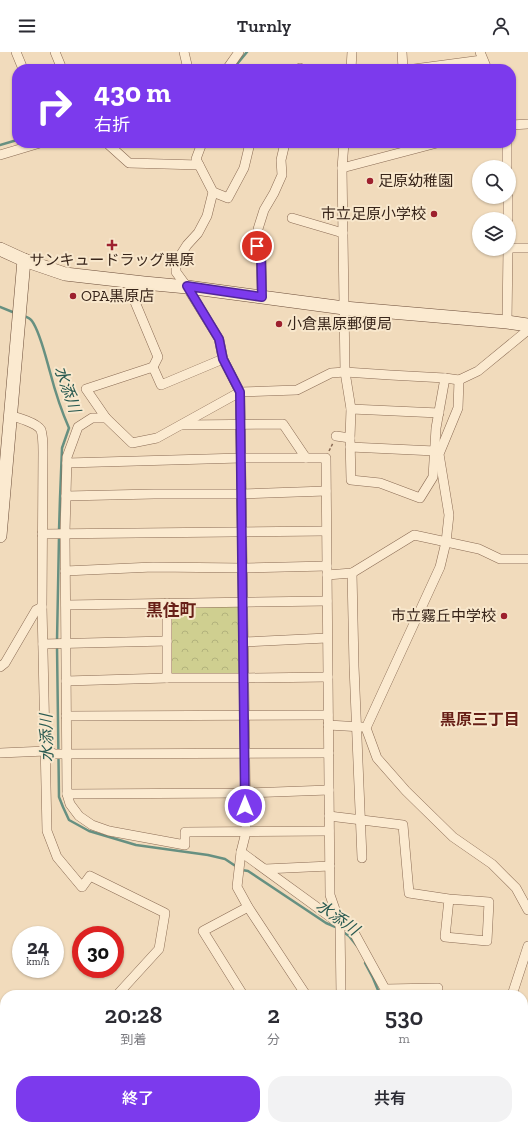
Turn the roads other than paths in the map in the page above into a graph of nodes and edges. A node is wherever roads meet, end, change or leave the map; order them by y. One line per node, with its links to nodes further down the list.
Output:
1 (16, 52): 8 (street)
2 (55, 52): 9 (street)
3 (184, 52): 10 (street)
4 (239, 52): 11 (street)
5 (352, 52): 12 (street)
6 (402, 52): 13 (street)
7 (481, 56): 14 (street)
8 (22, 64)
9 (60, 64)
10 (187, 64)
11 (231, 64)
12 (351, 64)
13 (403, 64)
14 (440, 64)
15 (528, 124): 16 (street)
16 (516, 125)
17 (23, 148): 25 (street)
18 (113, 148): 27 (street)
19 (200, 148): 27 (street)
20 (249, 148): 29 (street)
21 (284, 148): 39 (street)
22 (344, 148): 28 (street)
23 (418, 148): 28 (street)
24 (507, 148): 26 (street)
25 (0, 155)
26 (508, 160)
27 (199, 165): 29 (street)
28 (342, 168): 31 (street)
29 (213, 192): 38 (street)
30 (292, 218): 31 (street)
31 (343, 234): 40 (street)
32 (516, 248): 33 (street)
33 (528, 248)
34 (0, 249): 36 (street)
35 (508, 256): 41 (street)
36 (24, 260): 37 (street); 52 (street)
37 (144, 283): 38 (street); 45 (street)
38 (187, 286): 39 (street); 44 (street)
39 (262, 297): 40 (street)
40 (344, 308): 41 (street); 46 (street)
41 (507, 322): 42 (street)
42 (528, 325)
43 (528, 330): 48 (street)
44 (223, 359): 45 (street); 49 (street)
45 (152, 367): 53 (street)
46 (345, 372): 47 (street); 49 (street); 50 (street)
47 (445, 378): 48 (street); 51 (street)
48 (459, 380): 70 (street)
49 (240, 392): 54 (street); 55 (street)
50 (351, 409): 51 (street); 57 (street)
51 (439, 413): 58 (street)
52 (10, 416): 68 (street); 69 (street)
53 (106, 418): 54 (street); 61 (street)
54 (181, 425): 55 (street)
55 (241, 425): 59 (street); 60 (street)
56 (336, 436): 57 (street)
57 (350, 442): 58 (street); 58 (street)
58 (435, 451)
59 (241, 458): 60 (street); 61 (street); 63 (street)
60 (306, 458): 62 (street)
61 (67, 463): 64 (street)
62 (326, 491): 63 (street); 65 (street)
63 (242, 494): 64 (street); 66 (street)
64 (66, 496): 67 (street)
65 (326, 531): 66 (street); 74 (street)
66 (243, 532): 67 (street); 72 (street)
67 (60, 533): 68 (street); 73 (street)
68 (42, 534): 80 (street)
69 (0, 536)
70 (446, 542): 71 (street); 75 (street); 95 (street)
71 (528, 559)
72 (242, 568): 73 (street); 74 (street); 77 (street)
73 (65, 571): 79 (street)
74 (327, 571): 75 (street); 76 (street)
75 (352, 573): 95 (street)
76 (327, 601): 77 (street); 81 (street)
77 (242, 602): 78 (street); 83 (street)
78 (167, 603): 79 (street); 82 (street)
79 (66, 605): 85 (street)
80 (42, 607): 84 (street); 86 (street)
81 (327, 638): 83 (street); 87 (street)
82 (167, 641): 85 (street); 88 (street)
83 (243, 642): 89 (street)
84 (43, 644): 85 (street); 96 (street)
85 (66, 644): 90 (street)
86 (0, 667)
87 (328, 677): 89 (street); 92 (street)
88 (167, 678): 89 (street); 90 (street)
89 (244, 678): 91 (street)
90 (66, 681): 93 (street)
91 (244, 715): 92 (street); 93 (street); 98 (street)
92 (328, 715): 94 (street)
93 (66, 716): 100 (street)
94 (328, 725): 95 (street); 99 (street)
95 (361, 727): 105 (street); 114 (street)
96 (46, 751): 97 (street); 100 (street); 118 (street)
97 (0, 753)
98 (245, 753): 99 (street); 100 (street); 102 (street)
99 (329, 753): 101 (street)
100 (61, 754): 103 (street)
101 (329, 790): 102 (street); 104 (street)
102 (245, 793): 103 (street); 107 (street)
103 (68, 794): 107 (street)
104 (329, 816): 105 (street); 106 (street)
105 (359, 820): 109 (street); 112 (street)
106 (330, 831): 107 (street); 110 (street)
107 (246, 832): 108 (street)
108 (241, 852): 111 (street); 113 (street)
109 (362, 858)
110 (330, 866): 111 (street); 115 (street)
111 (264, 870): 115 (street)
112 (449, 899): 112 (street)
113 (248, 907): 119 (street); 120 (street)
114 (528, 910)
115 (340, 924): 121 (street); 122 (street)
116 (528, 946): 124 (street)
117 (438, 988): 123 (street)
118 (121, 990)
119 (240, 990)
120 (303, 990)
121 (341, 990)
122 (384, 990)
123 (412, 990)
124 (514, 990)

